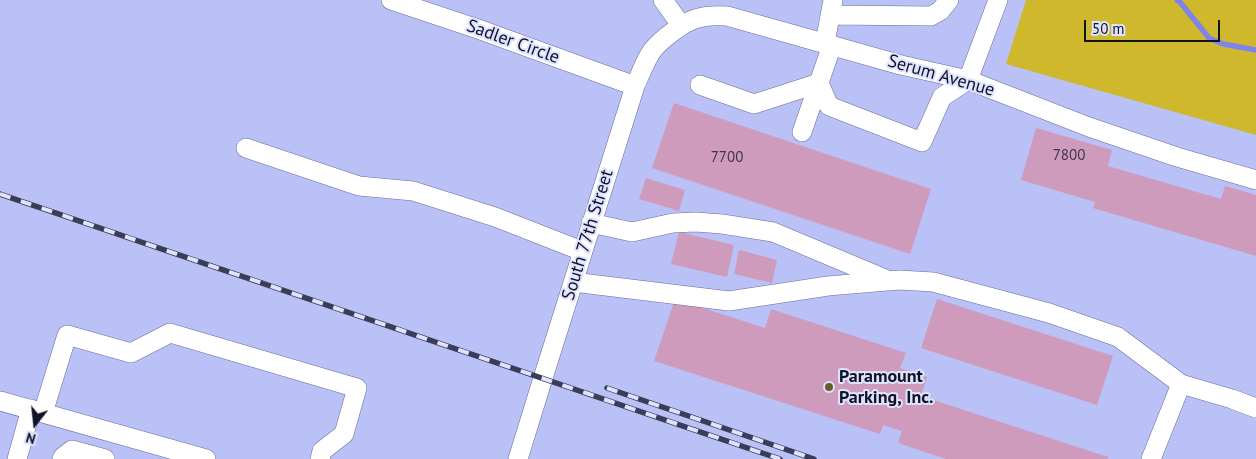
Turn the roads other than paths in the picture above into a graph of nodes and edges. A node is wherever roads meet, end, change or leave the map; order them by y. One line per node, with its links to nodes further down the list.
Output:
1 (391, 0): 10 (street, Sadler Circle)
2 (662, 0): 6 (street)
3 (949, 0): 5 (street)
4 (998, 0): 8 (street)
5 (832, 7): 7 (street)
6 (681, 25): 7 (street, Serum Avenue); 10 (street, South 77th Street)
7 (828, 44): 8 (street, Serum Avenue); 9 (street)
8 (968, 80): 9 (street); 14 (street, Serum Avenue)
9 (820, 82): 11 (street); 12 (street)
10 (635, 86): 15 (street, South 77th Street)
11 (700, 86)
12 (802, 132)
13 (246, 148): 16 (street)
14 (1256, 180)
15 (591, 223): 16 (street, South 77th Street); 17 (street)
16 (582, 251): 18 (street, South 77th Street)
17 (889, 281): 18 (street); 19 (street)
18 (573, 282): 29 (street, South 77th Street)
19 (1181, 384): 21 (street); 30 (street)
20 (0, 401): 22 (street)
21 (1256, 408)
22 (37, 411): 23 (street); 24 (street); 28 (street)
23 (115, 433): 26 (street); 27 (street)
24 (17, 459)
25 (62, 459): 26 (street)
26 (106, 459)
27 (206, 459)
28 (320, 459)
29 (518, 459)
30 (1150, 459)

